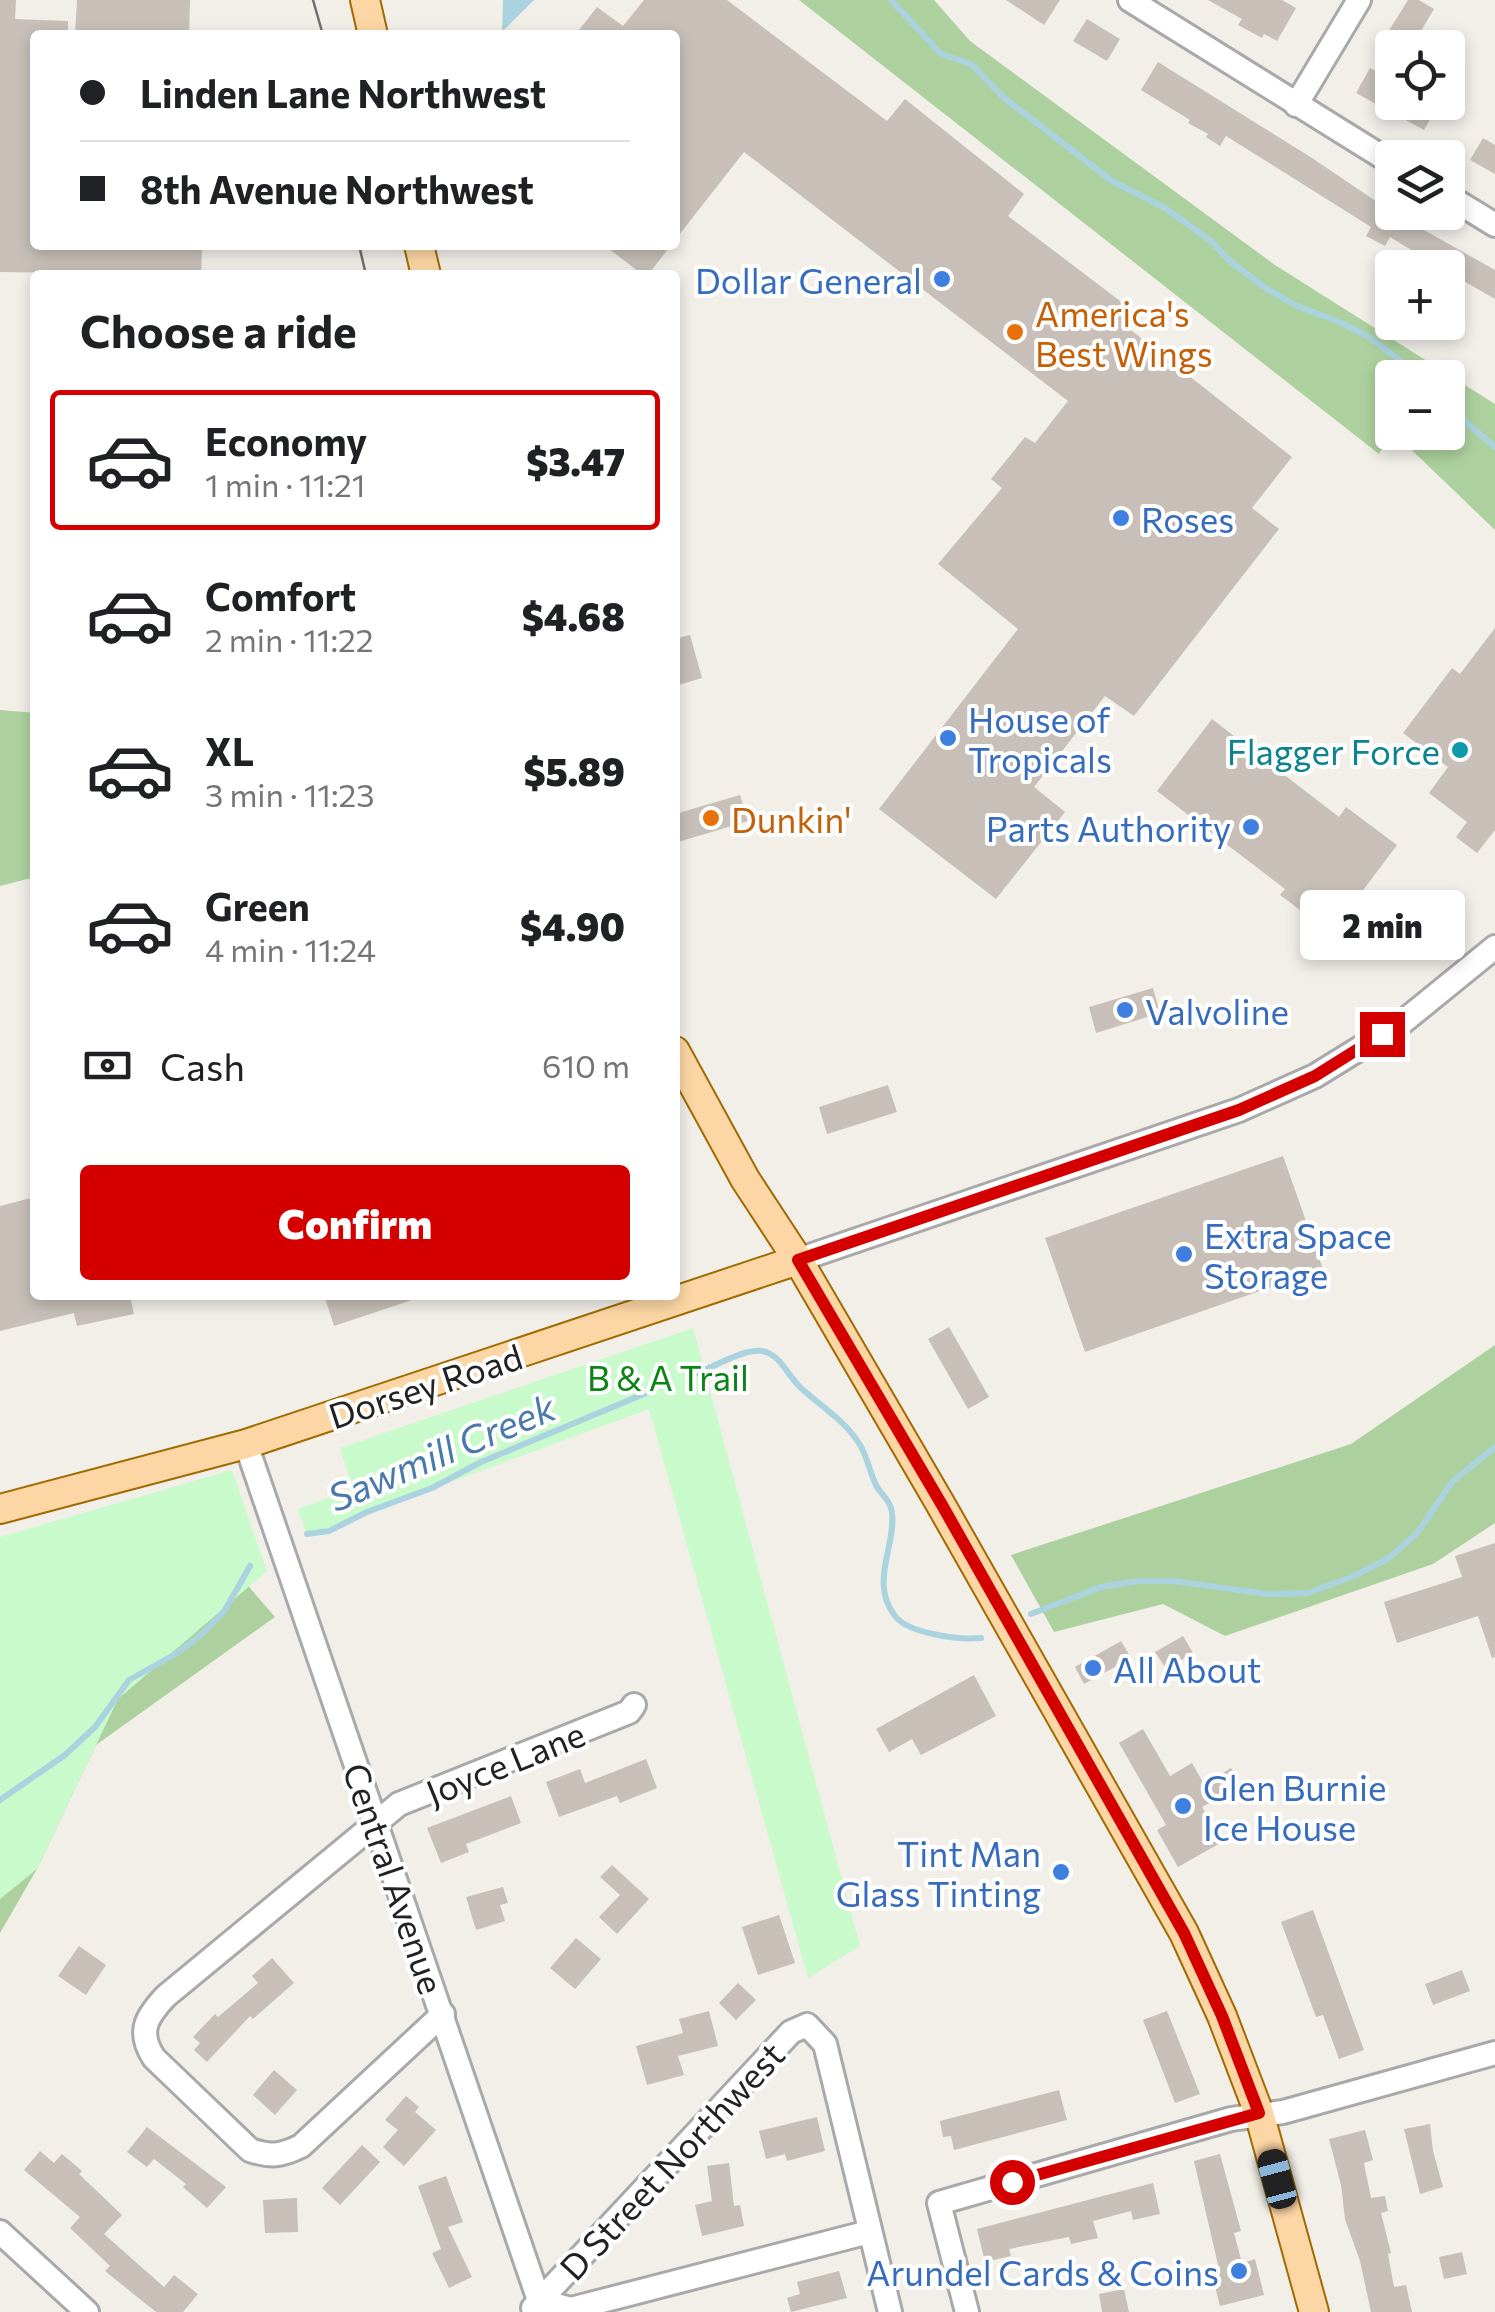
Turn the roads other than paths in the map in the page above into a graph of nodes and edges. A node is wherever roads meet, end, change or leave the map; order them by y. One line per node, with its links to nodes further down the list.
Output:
1 (365, 0): 4 (main road)
2 (1130, 0): 5 (street)
3 (1359, 0): 5 (street)
4 (372, 30)
5 (1296, 105): 6 (street)
6 (1375, 153)
7 (1465, 206): 8 (street)
8 (1495, 225)
9 (1495, 947): 11 (street)
10 (680, 1060): 11 (main road)
11 (798, 1260): 12 (main road, Dorsey Road); 22 (main road)
12 (680, 1299)
13 (678, 1300): 14 (main road, Dorsey Road)
14 (246, 1444): 15 (main road, Dorsey Road); 19 (street, Central Avenue)
15 (46, 1494): 16 (main road, Dorsey Road); 17 (main road, Dorsey Road)
16 (0, 1500)
17 (0, 1509)
18 (634, 1705): 19 (street, Joyce Lane)
19 (376, 1822): 20 (street, Central Avenue); 20 (street, Joyce Lane)
20 (443, 2014): 25 (street, Central Avenue)
21 (1495, 2053): 22 (street)
22 (1259, 2113): 28 (street); 29 (main road)
23 (0, 2232): 26 (street)
24 (869, 2232): 25 (street); 25 (street, D Street Northwest); 27 (street)
25 (538, 2308)
26 (87, 2312)
27 (890, 2312)
28 (967, 2312)
29 (1313, 2312)

